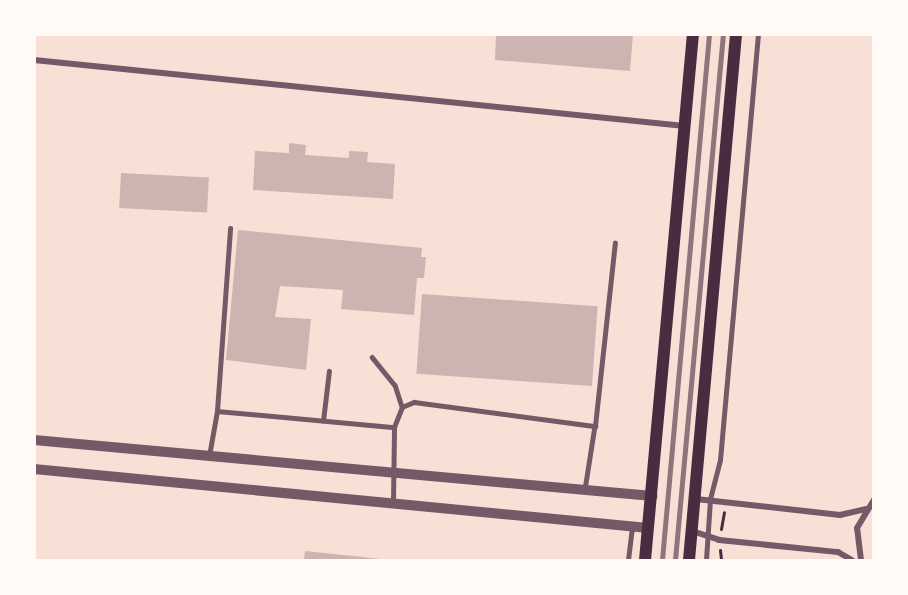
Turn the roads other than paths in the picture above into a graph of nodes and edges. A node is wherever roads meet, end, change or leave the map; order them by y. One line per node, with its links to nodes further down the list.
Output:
1 (693, 34): 5 (main road)
2 (736, 34): 21 (main road)
3 (758, 34): 22 (lane)
4 (34, 60): 5 (street)
5 (685, 126): 20 (main road)
6 (230, 228): 11 (lane)
7 (615, 243): 13 (lane)
8 (372, 357): 10 (lane)
9 (329, 371): 12 (lane)
10 (402, 407): 13 (lane); 14 (lane)
11 (217, 411): 12 (lane); 16 (lane)
12 (323, 420): 14 (lane)
13 (595, 426): 19 (lane)
14 (394, 427): 18 (lane)
15 (34, 441): 16 (street)
16 (209, 456): 18 (street)
17 (34, 469): 24 (street)
18 (395, 473): 19 (street); 24 (lane)
19 (585, 490): 20 (street)
20 (652, 496): 27 (main road)
21 (696, 499): 22 (street); 28 (main road)
22 (710, 500): 25 (street); 29 (lane)
23 (873, 500): 25 (street)
24 (393, 504): 26 (street)
25 (865, 509): 35 (street)
26 (632, 526): 27 (street); 30 (lane)
27 (648, 528): 31 (main road)
28 (692, 531): 29 (street); 32 (main road)
29 (707, 538): 33 (lane); 34 (street)
30 (628, 561)
31 (645, 561)
32 (689, 561)
33 (706, 561)
34 (852, 561)
35 (861, 561)

